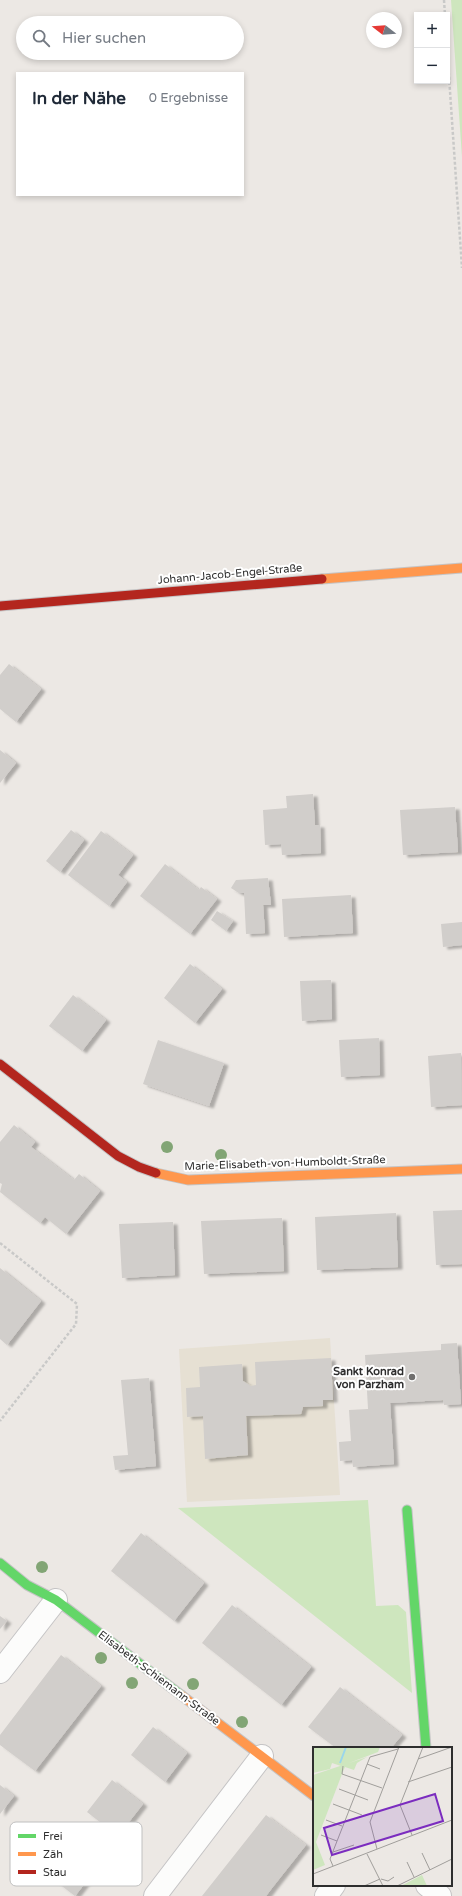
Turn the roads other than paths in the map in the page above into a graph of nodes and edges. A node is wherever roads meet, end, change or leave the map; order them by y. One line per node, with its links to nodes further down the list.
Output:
1 (462, 568): 2 (street, Johann-Jacob-Engel-Straße)
2 (0, 606)
3 (0, 1064): 4 (street, Marie-Elisabeth-von-Humboldt-Straße)
4 (462, 1169)
5 (407, 1510): 9 (street)
6 (0, 1563): 7 (street, Elisabeth-Schiemann-Straße)
7 (56, 1600): 8 (street); 10 (street, Elisabeth-Schiemann-Straße)
8 (0, 1672)
9 (426, 1747)
10 (262, 1756): 11 (street, Elisabeth-Schiemann-Straße); 14 (street)
11 (313, 1795)
12 (333, 1886): 15 (street)
13 (428, 1886): 16 (street)
14 (155, 1896)
15 (326, 1896)
16 (440, 1896)

